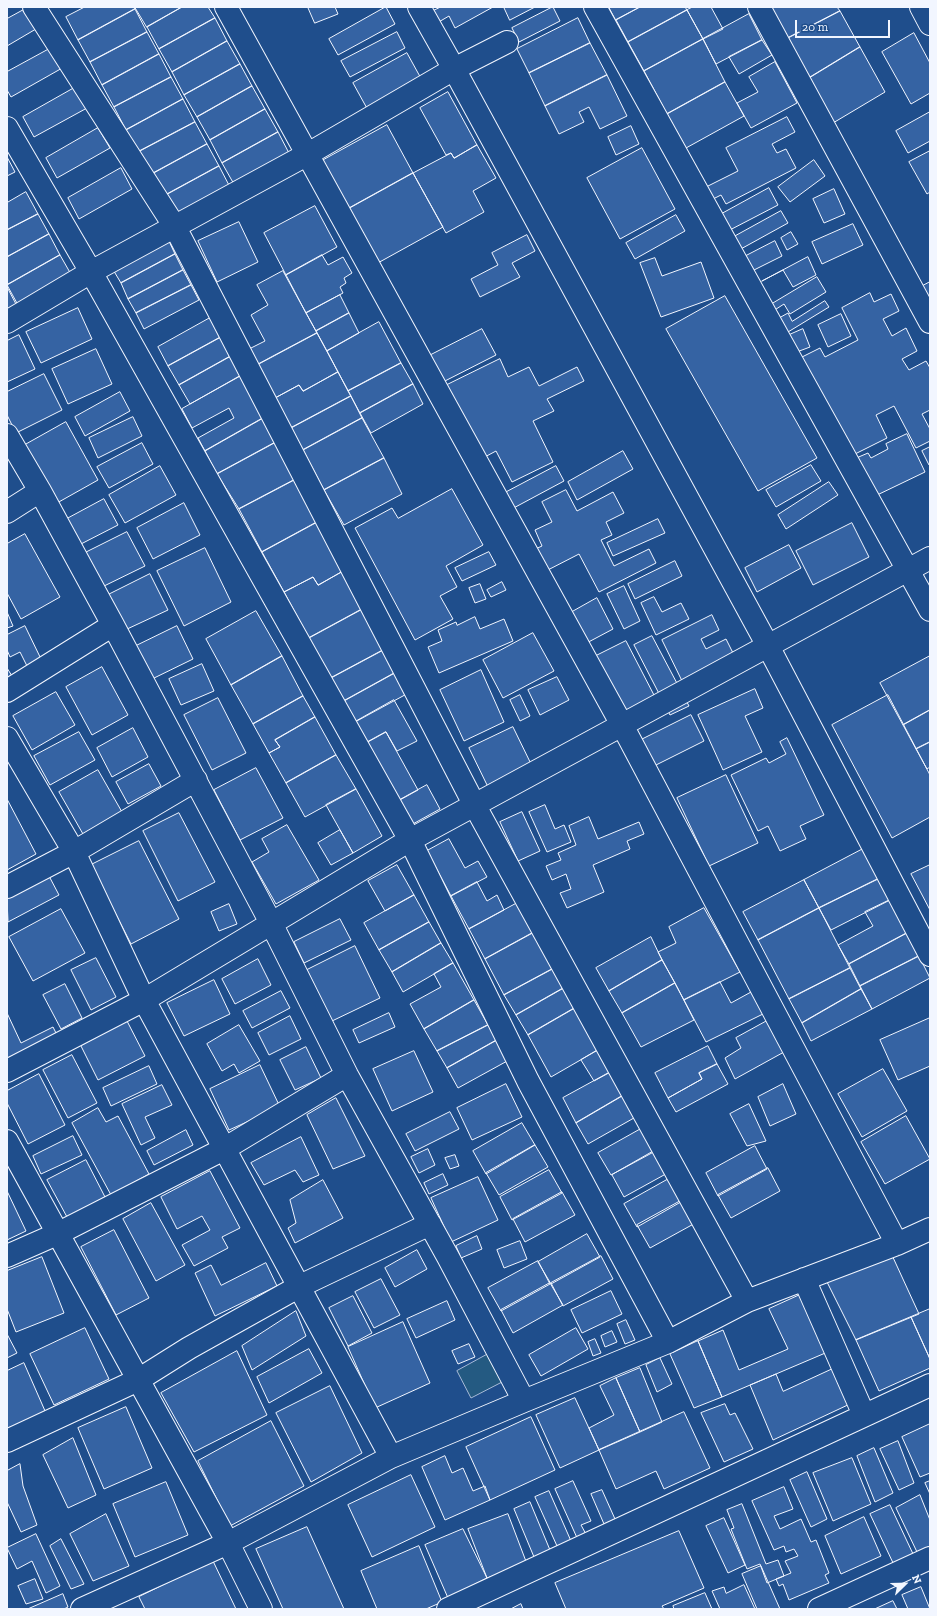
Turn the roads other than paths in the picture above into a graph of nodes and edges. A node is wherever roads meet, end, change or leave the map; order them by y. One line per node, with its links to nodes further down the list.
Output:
1 (34, 7): 12 (street)
2 (226, 7): 11 (street)
3 (419, 7): 9 (street)
4 (595, 7): 20 (street)
5 (759, 7): 15 (street)
6 (921, 7): 7 (street)
7 (930, 24)
8 (507, 42): 9 (street)
9 (454, 69): 11 (street); 23 (street)
10 (7, 128): 13 (street)
11 (308, 154): 12 (street); 25 (street)
12 (176, 226): 13 (street); 28 (street)
13 (91, 272): 14 (street); 29 (street)
14 (7, 322)
15 (930, 322)
16 (7, 435): 17 (street)
17 (40, 491): 18 (street); 22 (street)
18 (7, 512)
19 (930, 558): 20 (street)
20 (908, 569): 21 (street); 23 (street)
21 (930, 610)
22 (113, 625): 24 (street); 27 (street)
23 (768, 646): 25 (street); 33 (street)
24 (7, 691)
25 (622, 725): 28 (street); 42 (street)
26 (7, 738): 30 (street)
27 (196, 780): 30 (street); 32 (street)
28 (475, 806): 29 (street); 46 (street)
29 (410, 840): 32 (street); 47 (street)
30 (74, 852): 31 (street); 34 (street)
31 (7, 887)
32 (272, 923): 34 (street); 36 (street)
33 (930, 955)
34 (144, 1000): 35 (street); 38 (street)
35 (7, 1071)
36 (347, 1075): 38 (street); 39 (street)
37 (7, 1141): 41 (street)
38 (224, 1149): 41 (street); 45 (street)
39 (430, 1224): 45 (street); 50 (street)
40 (930, 1228): 42 (street)
41 (57, 1234): 43 (street); 48 (street)
42 (896, 1244): 44 (street)
43 (7, 1256)
44 (804, 1279): 46 (street); 51 (street)
45 (300, 1286): 48 (street); 53 (street)
46 (747, 1301): 47 (street)
47 (668, 1342): 50 (street)
48 (138, 1380): 52 (street); 54 (street)
49 (930, 1385): 51 (street)
50 (524, 1401): 53 (street)
51 (864, 1415): 58 (street)
52 (7, 1441)
53 (391, 1457): 54 (street)
54 (228, 1543): 56 (street); 57 (street)
55 (930, 1558): 59 (street)
56 (82, 1609)
57 (261, 1609)
58 (448, 1609)
59 (819, 1609)

